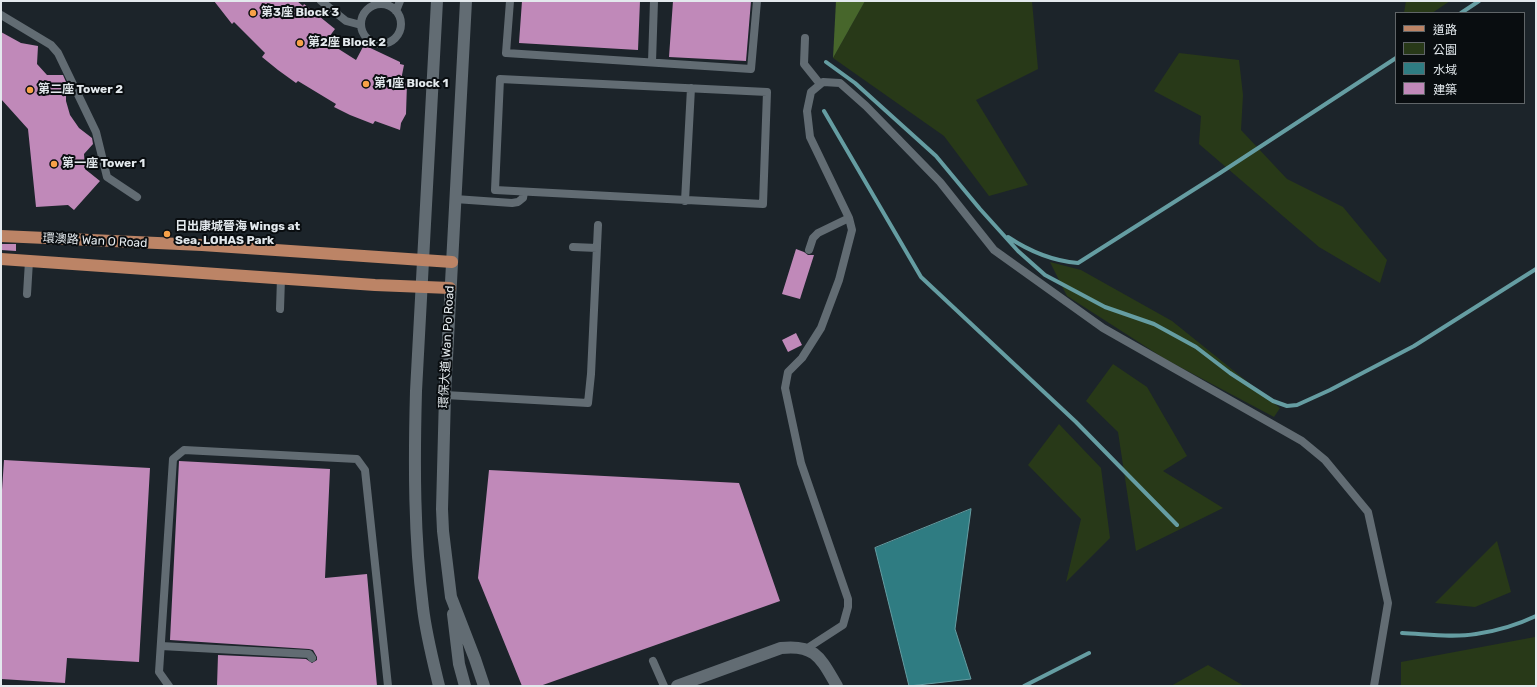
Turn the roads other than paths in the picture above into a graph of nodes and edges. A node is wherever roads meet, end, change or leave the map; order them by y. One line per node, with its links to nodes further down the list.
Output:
1 (321, 1): 10 (lane)
2 (400, 1): 8 (lane)
3 (437, 1): 26 (main road)
4 (466, 1): 17 (main road, 環保大道 Wan Po Road)
5 (510, 1): 12 (lane)
6 (654, 1): 12 (lane)
7 (757, 1): 12 (lane)
8 (396, 11): 10 (lane); 10 (lane)
9 (1, 15): 16 (lane)
10 (361, 25)
11 (805, 38): 13 (lane)
12 (652, 62)
13 (820, 84): 19 (lane); 48 (lane)
14 (691, 88): 15 (lane); 18 (lane); 18 (lane)
15 (524, 192): 17 (lane); 18 (lane)
16 (137, 197)
17 (455, 200): 28 (main road, 環保大道 Wan Po Road)
18 (684, 201)
19 (849, 218): 24 (lane); 37 (lane)
20 (598, 225): 23 (lane)
21 (1, 236): 26 (main road, 環澳路 Wan O Road)
22 (573, 247): 23 (lane)
23 (597, 248): 34 (lane)
24 (809, 250)
25 (1, 259): 27 (main road, 環澳路 Wan O Road)
26 (422, 260): 28 (main road, 環澳路 Wan O Road); 30 (main road)
27 (29, 261): 29 (main road, 環澳路 Wan O Road); 32 (lane)
28 (452, 262): 31 (main road, 環保大道 Wan Po Road)
29 (281, 278): 30 (main road, 環澳路 Wan O Road); 33 (lane)
30 (421, 287): 31 (main road, 環澳路 Wan O Road); 42 (main road)
31 (450, 288): 34 (main road, 環保大道 Wan Po Road)
32 (27, 294)
33 (280, 308)
34 (445, 395): 35 (main road, 環保大道 Wan Po Road)
35 (451, 597): 43 (main road); 44 (main road, 環保大道 Wan Po Road)
36 (161, 646): 38 (lane); 40 (lane); 41 (lane)
37 (806, 649): 46 (main road); 47 (main road)
38 (312, 658)
39 (653, 661): 45 (lane)
40 (169, 686)
41 (388, 686)
42 (439, 686)
43 (465, 686)
44 (484, 686)
45 (664, 686)
46 (677, 686)
47 (837, 686)
48 (1374, 686)

